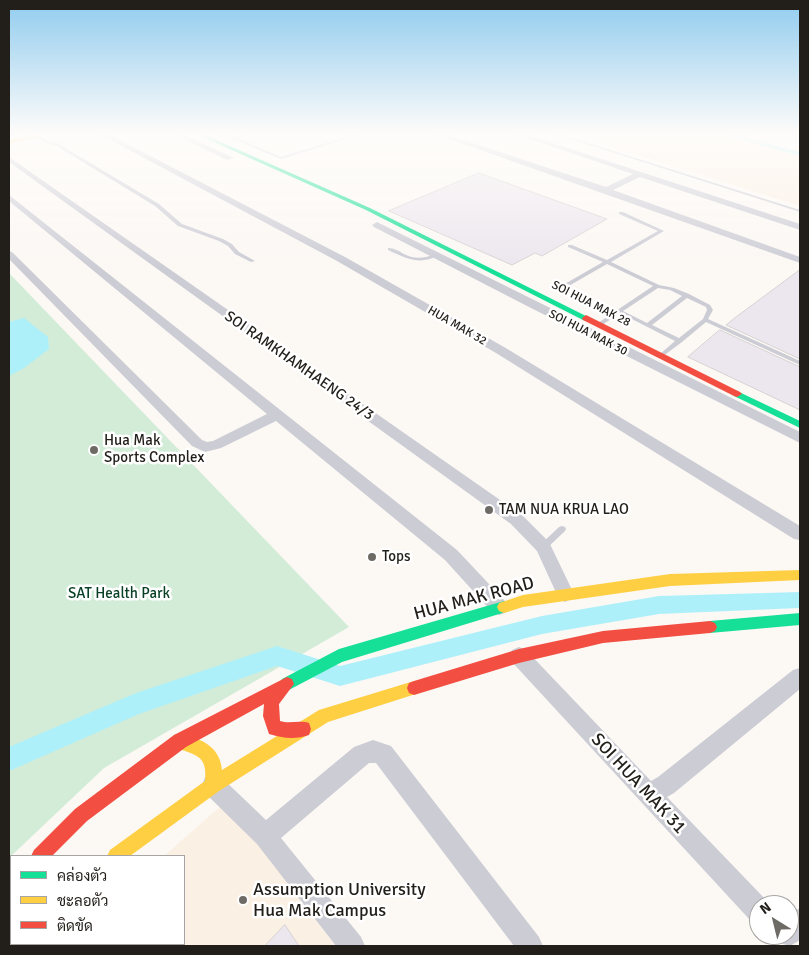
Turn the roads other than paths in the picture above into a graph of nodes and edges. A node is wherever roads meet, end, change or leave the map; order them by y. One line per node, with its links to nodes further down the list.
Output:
1 (37, 180): 37 (street, SOI RAMKHAMHAENG 24/3)
2 (115, 180): 20 (lane)
3 (189, 180): 36 (street, HUA MAK 32)
4 (302, 180): 27 (main road, SOI HUA MAK 28)
5 (575, 180): 9 (street)
6 (628, 180): 9 (street)
7 (656, 180): 14 (street)
8 (701, 180): 11 (lane)
9 (606, 190): 19 (street)
10 (9, 197): 32 (street)
11 (800, 211)
12 (621, 213): 21 (lane)
13 (377, 224): 18 (street, SOI HUA MAK 30)
14 (800, 228)
15 (570, 246): 21 (lane)
16 (390, 249): 18 (lane)
17 (9, 254): 32 (street)
18 (436, 255): 34 (street, SOI HUA MAK 30)
19 (800, 260)
20 (253, 261)
21 (607, 262): 22 (lane); 23 (lane)
22 (657, 286): 24 (lane); 25 (lane)
23 (558, 290)
24 (687, 295): 26 (lane); 28 (lane)
25 (619, 311): 27 (lane); 28 (lane)
26 (705, 320): 29 (lane); 31 (lane)
27 (600, 324): 30 (main road, SOI HUA MAK 28)
28 (648, 325): 29 (lane)
29 (680, 341): 30 (lane)
30 (662, 355): 33 (main road, SOI HUA MAK 28)
31 (800, 364)
32 (278, 414): 40 (street)
33 (800, 425)
34 (800, 438)
35 (562, 529): 37 (lane)
36 (800, 534)
37 (543, 547): 39 (street, SOI RAMKHAMHAENG 24/3)
38 (800, 575): 39 (main road, HUA MAK ROAD)
39 (565, 594): 40 (main road, HUA MAK ROAD)
40 (499, 607): 44 (main road, HUA MAK ROAD)
41 (797, 622): 42 (main road)
42 (518, 656): 45 (main road); 48 (street, SOI HUA MAK 31)
43 (800, 677): 48 (street)
44 (288, 683): 45 (main road); 46 (main road, HUA MAK ROAD)
45 (303, 729): 47 (main road)
46 (180, 741): 47 (main road); 50 (main road, HUA MAK ROAD)
47 (213, 785): 49 (street); 51 (main road)
48 (648, 794): 52 (street, SOI HUA MAK 31)
49 (264, 836): 53 (street); 54 (street)
50 (41, 855)
51 (117, 855)
52 (749, 900)
53 (352, 946)
54 (530, 946)

